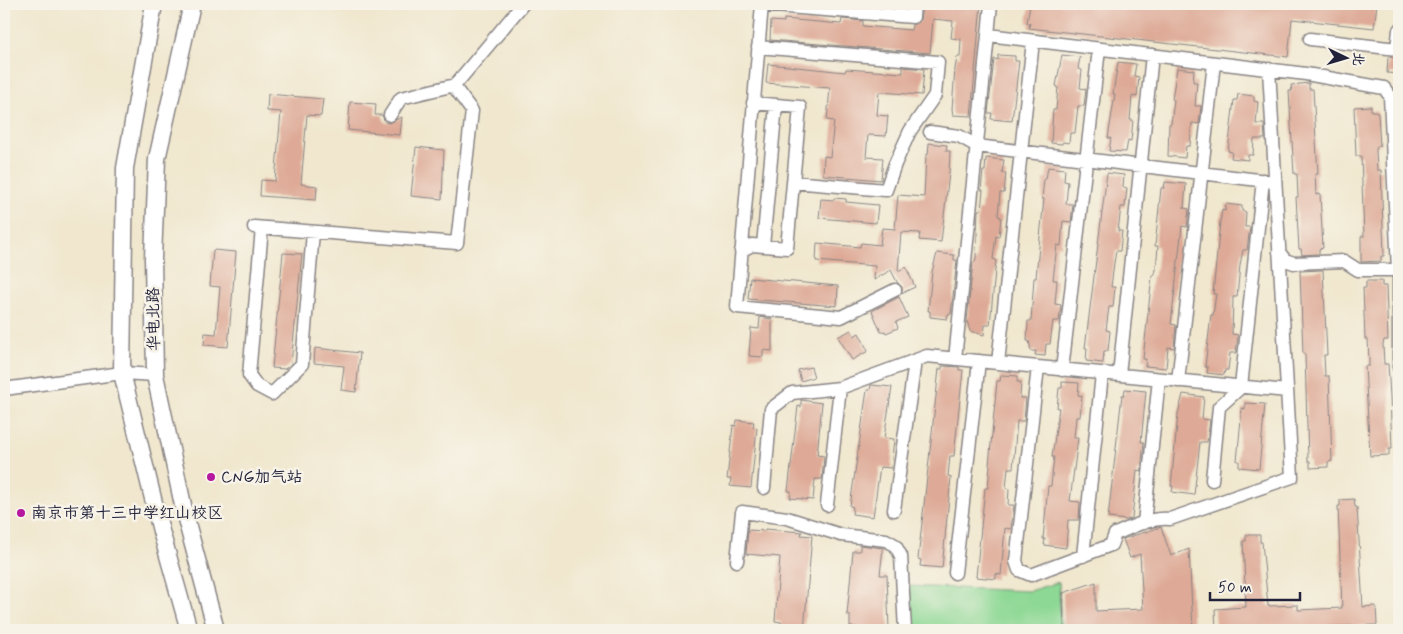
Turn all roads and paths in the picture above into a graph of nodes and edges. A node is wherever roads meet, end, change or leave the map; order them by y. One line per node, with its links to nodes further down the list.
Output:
1 (154, 4): 41 (main road, 华电北路)
2 (192, 4): 43 (main road, 华电北路)
3 (523, 4): 19 (street)
4 (762, 4): 5 (street); 11 (street)
5 (914, 4)
6 (991, 4): 8 (street)
7 (1399, 30): 9 (street)
8 (988, 35): 10 (street); 21 (street)
9 (1310, 39)
10 (1033, 41): 12 (street); 22 (street)
11 (758, 47): 17 (street); 27 (street)
12 (1098, 49): 13 (street); 23 (street)
13 (1152, 55): 14 (street); 24 (street)
14 (1214, 63): 15 (street); 25 (street)
15 (1269, 70): 26 (street); 32 (street)
16 (455, 88): 28 (street)
17 (753, 103): 18 (street); 30 (street)
18 (776, 105): 27 (street); 29 (street)
19 (390, 114)
20 (930, 132): 21 (street)
21 (977, 146): 22 (street); 34 (street)
22 (1022, 151): 23 (street); 37 (street)
23 (1086, 159): 24 (street); 40 (street)
24 (1141, 165): 25 (street); 44 (street)
25 (1202, 173): 26 (street); 46 (street)
26 (1269, 181): 31 (street); 47 (street)
27 (793, 182): 29 (street)
28 (313, 232): 28 (street)
29 (763, 246): 30 (street)
30 (741, 251): 33 (street)
31 (1279, 252): 32 (street); 50 (street)
32 (1399, 270): 38 (street)
33 (895, 290)
34 (955, 359): 35 (street); 36 (street)
35 (915, 361): 48 (street); 54 (street)
36 (980, 361): 37 (street); 58 (street)
37 (998, 363): 39 (street)
38 (1399, 366)
39 (1038, 367): 40 (street); 56 (street)
40 (1062, 370): 42 (street)
41 (122, 373): 43 (street); 49 (street); 59 (main road, 华电北路)
42 (1102, 374): 44 (street); 56 (street)
43 (155, 375): 60 (main road, 华电北路)
44 (1119, 375): 45 (street)
45 (1160, 379): 46 (street); 55 (street)
46 (1178, 381): 47 (street)
47 (1241, 387): 50 (street); 51 (street)
48 (840, 388): 52 (street); 53 (street)
49 (4, 389)
50 (1287, 392): 55 (street)
51 (1212, 480)
52 (764, 488)
53 (827, 505)
54 (894, 510)
55 (1144, 523): 56 (street)
56 (1083, 556)
57 (737, 561): 61 (street)
58 (954, 573)
59 (189, 630)
60 (216, 630)
61 (905, 630)

